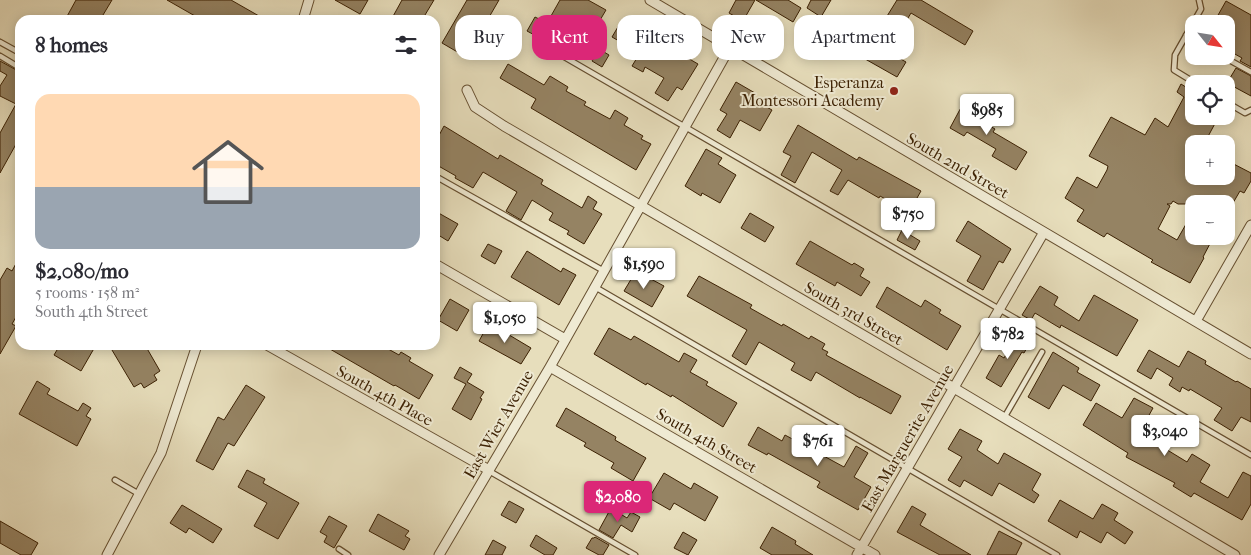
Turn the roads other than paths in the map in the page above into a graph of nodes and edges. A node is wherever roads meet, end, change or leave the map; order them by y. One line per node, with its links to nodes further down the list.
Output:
1 (309, 0): 4 (street)
2 (650, 0): 6 (street, South 2nd Street)
3 (1199, 0): 5 (lane)
4 (305, 15)
5 (1198, 15)
6 (712, 36)
7 (1185, 38): 17 (lane)
8 (0, 42): 9 (lane)
9 (15, 50)
10 (0, 56): 15 (lane)
11 (570, 60): 21 (lane)
12 (723, 60): 21 (street, East Wier Avenue)
13 (752, 60): 25 (street, South 2nd Street)
14 (1235, 63): 16 (lane)
15 (15, 65)
16 (1251, 72)
17 (1185, 77)
18 (466, 90): 23 (street, South 3rd Street)
19 (1235, 107): 20 (lane)
20 (1251, 110)
21 (686, 127): 23 (street, East Wier Avenue); 29 (lane)
22 (440, 179): 27 (lane)
23 (640, 207): 27 (street, East Wier Avenue); 37 (street, South 3rd Street)
24 (1251, 225): 30 (street)
25 (1044, 232): 29 (street, East Marguerite Avenue); 30 (street, South 2nd Street)
26 (440, 267): 31 (street)
27 (604, 271): 28 (street, East Wier Avenue)
28 (595, 286): 31 (street, East Wier Avenue); 40 (lane)
29 (1000, 309): 37 (street, East Marguerite Avenue); 39 (lane)
30 (1196, 321): 35 (street, South 2nd Street)
31 (565, 339): 36 (street, East Wier Avenue)
32 (195, 350): 43 (street)
33 (276, 350): 41 (street, South 4th Place)
34 (1042, 352): 38 (lane)
35 (1251, 354)
36 (550, 366): 41 (street, East Wier Avenue); 45 (street, South 4th Street)
37 (954, 388): 38 (street, South 3rd Street); 40 (street, East Marguerite Avenue)
38 (1004, 418): 52 (street, South 3rd Street)
39 (1251, 455)
40 (907, 468): 45 (street, East Marguerite Avenue); 51 (lane)
41 (489, 470): 48 (street, East Wier Avenue); 49 (lane)
42 (114, 480): 43 (lane)
43 (139, 494): 46 (street)
44 (339, 549): 47 (lane)
45 (859, 551): 50 (street, South 4th Street)
46 (107, 555)
47 (348, 555)
48 (439, 555)
49 (635, 555)
50 (874, 555)
51 (1057, 555)
52 (1235, 555)

